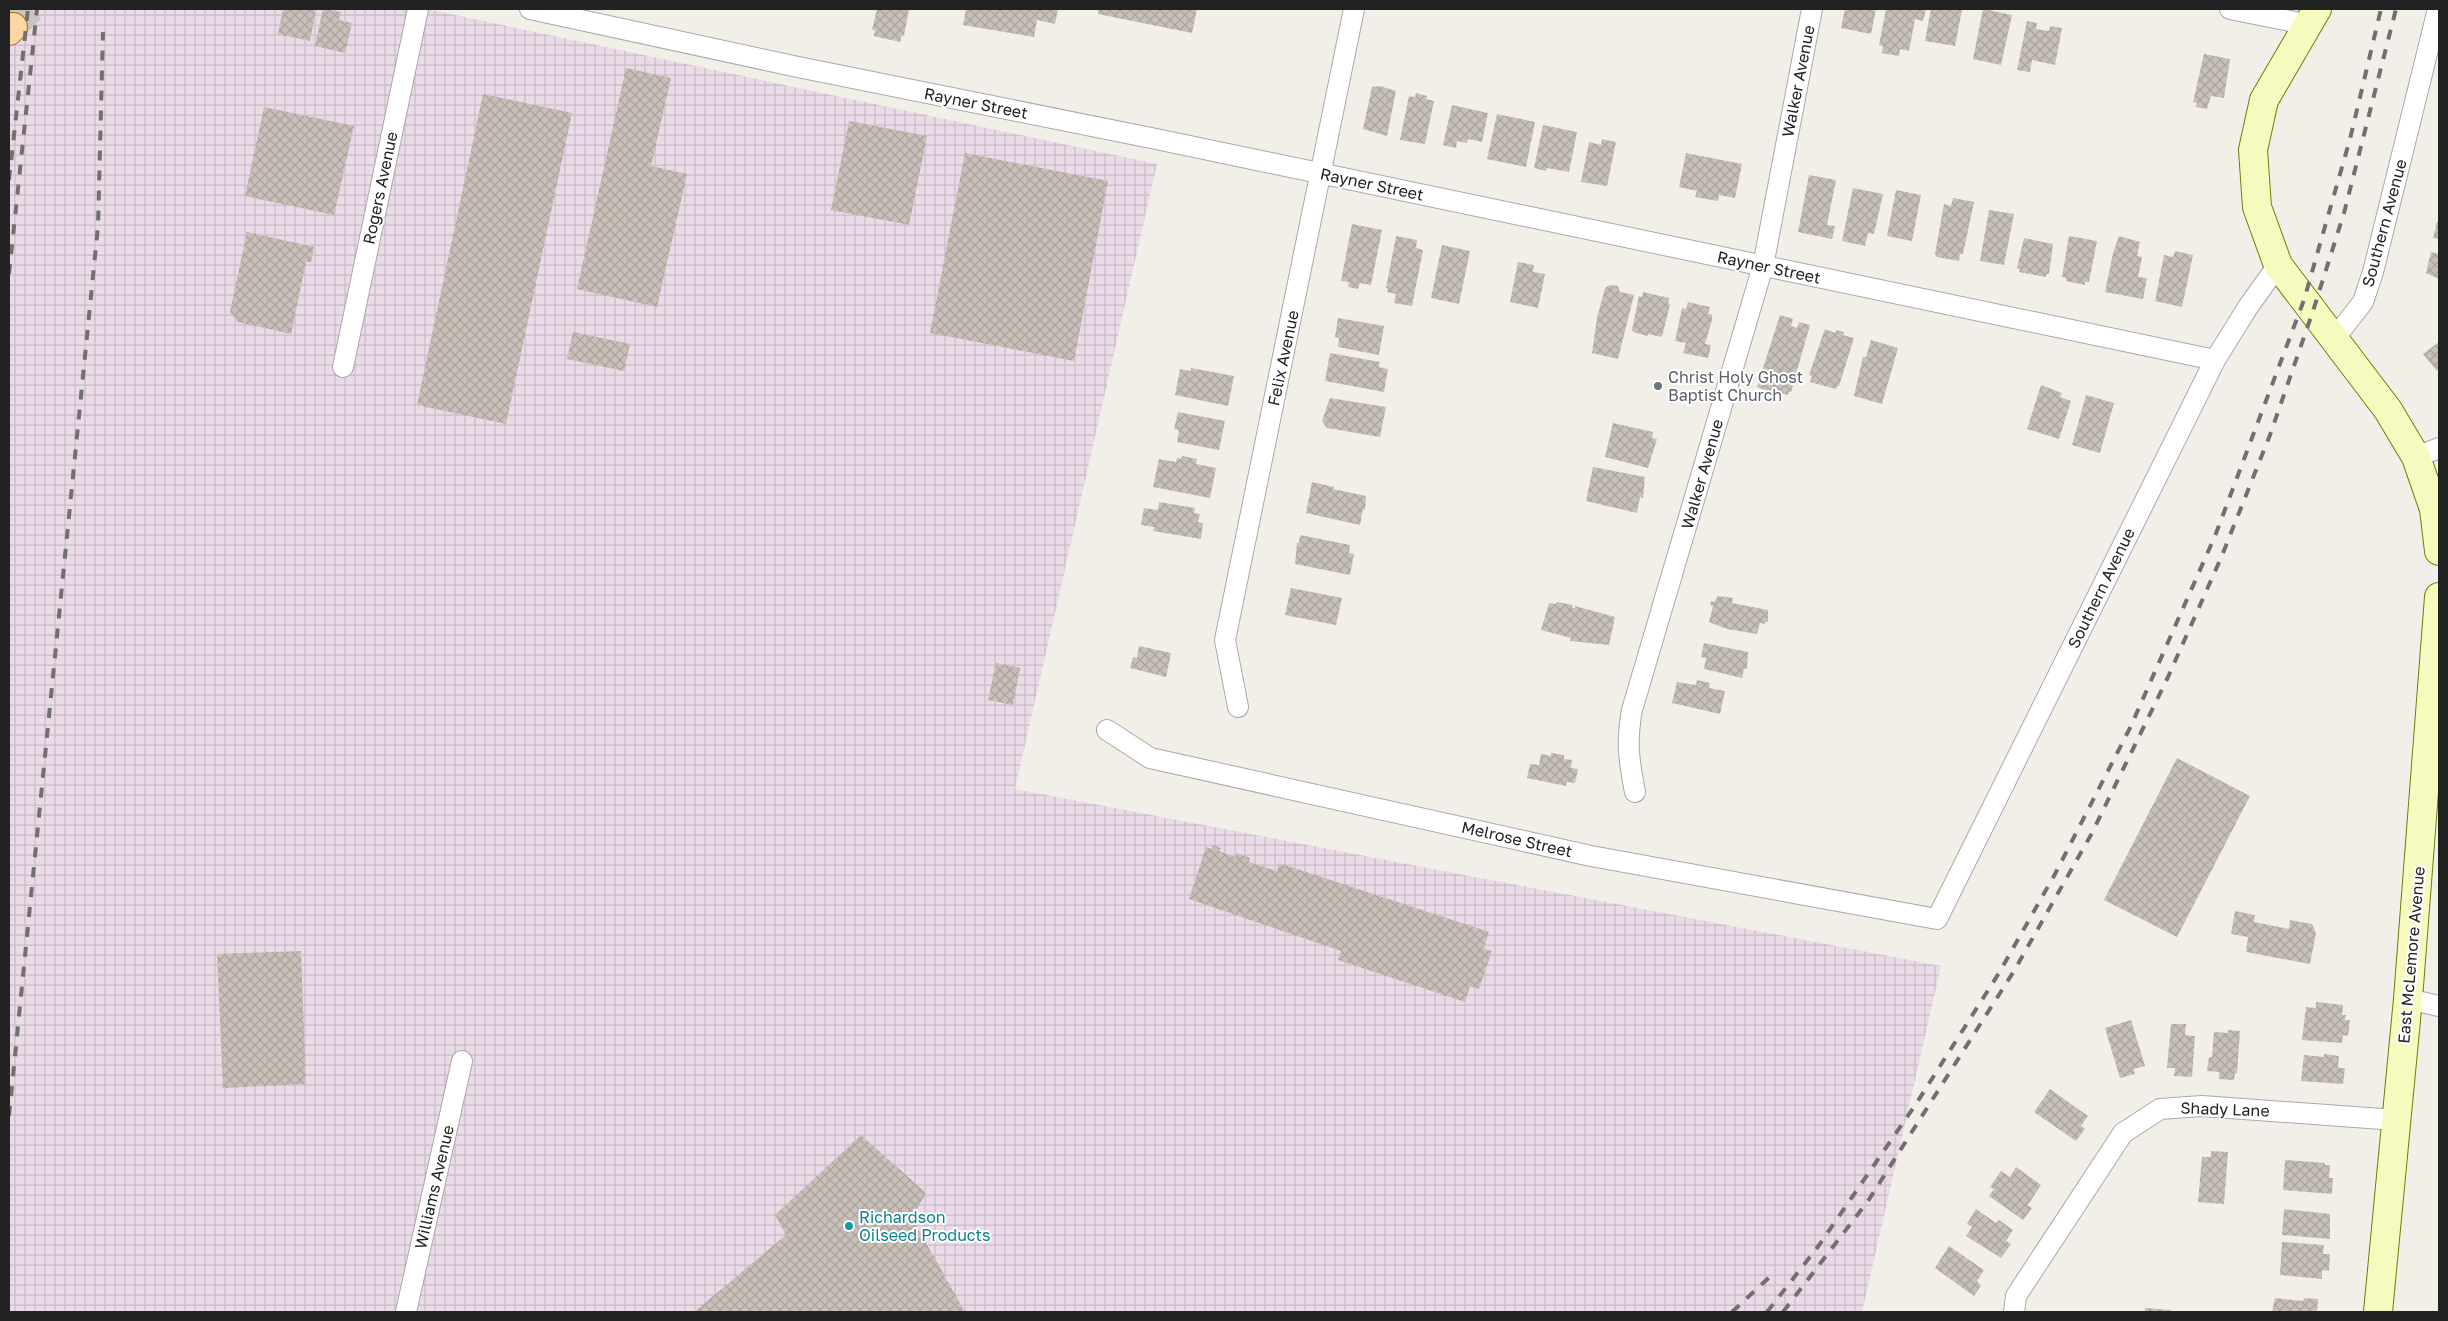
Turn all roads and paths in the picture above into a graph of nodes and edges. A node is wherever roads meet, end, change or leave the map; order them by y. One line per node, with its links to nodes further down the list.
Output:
1 (418, 9): 13 (street, Rogers Avenue)
2 (530, 9): 8 (street, Rayner Street)
3 (1354, 9): 8 (street, Felix Avenue)
4 (1812, 9): 10 (street, Walker Avenue)
5 (2230, 9): 7 (street)
6 (2438, 9): 11 (street, Southern Avenue)
7 (2314, 17): 9 (main road)
8 (1322, 174): 10 (street, Rayner Street); 17 (street, Felix Avenue)
9 (2278, 265): 11 (main road); 12 (street, Southern Avenue)
10 (1763, 266): 12 (street, Rayner Street); 19 (street, Walker Avenue)
11 (2334, 338): 14 (main road)
12 (2215, 360): 20 (street, Southern Avenue)
13 (343, 367)
14 (2428, 452): 15 (main road)
15 (2439, 551)
16 (2439, 597): 21 (main road, East McLemore Avenue)
17 (1238, 707)
18 (1107, 730): 20 (street, Melrose Street)
19 (1635, 792)
20 (1937, 919)
21 (2408, 999): 22 (street); 24 (main road, East McLemore Avenue)
22 (2439, 1006)
23 (462, 1062): 25 (street, Williams Avenue)
24 (2396, 1120): 26 (street, Shady Lane); 27 (main road, East McLemore Avenue)
25 (406, 1312)
26 (2014, 1312)
27 (2378, 1312)

